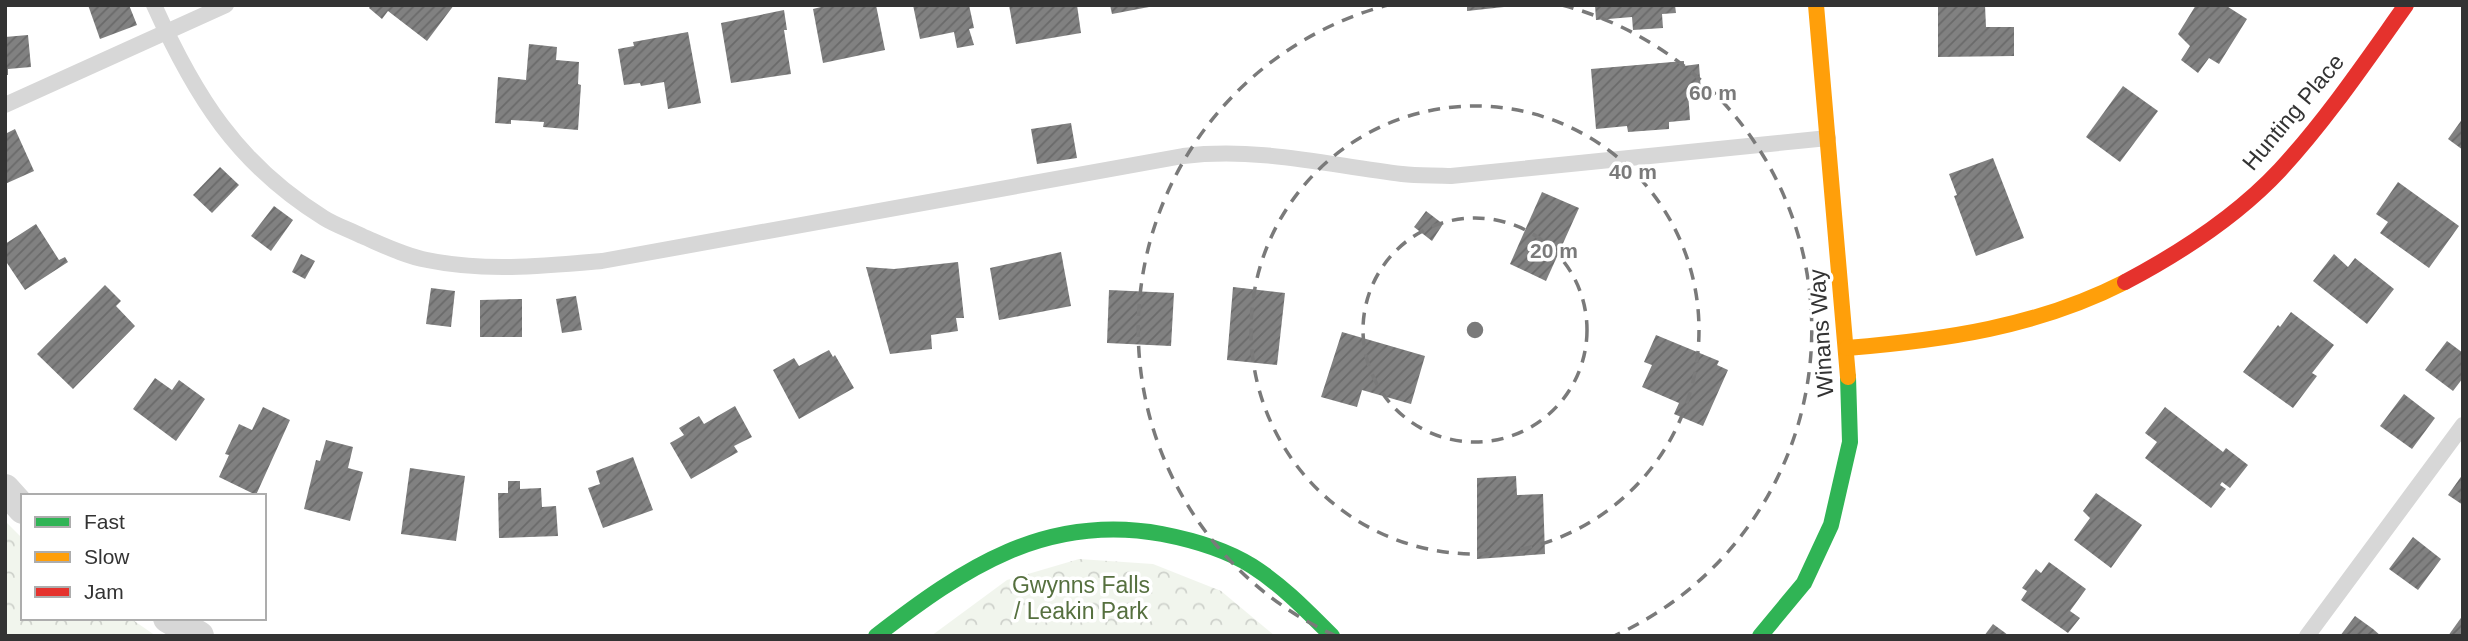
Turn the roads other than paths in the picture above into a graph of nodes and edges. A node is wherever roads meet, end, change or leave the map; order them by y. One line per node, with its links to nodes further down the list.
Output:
1 (154, 5): 5 (lane)
2 (226, 5): 5 (lane)
3 (1816, 5): 7 (street, Winans Way)
4 (2406, 5): 8 (street, Hunting Place)
5 (167, 32): 6 (lane); 7 (lane)
6 (5, 106)
7 (1828, 138): 8 (street, Winans Way)
8 (1847, 348): 16 (street, Winans Way)
9 (2463, 425): 17 (lane)
10 (5, 489): 11 (street)
11 (21, 507)
12 (172, 620): 13 (street)
13 (199, 636)
14 (876, 636): 15 (street)
15 (1332, 636)
16 (1760, 636)
17 (2307, 636)

